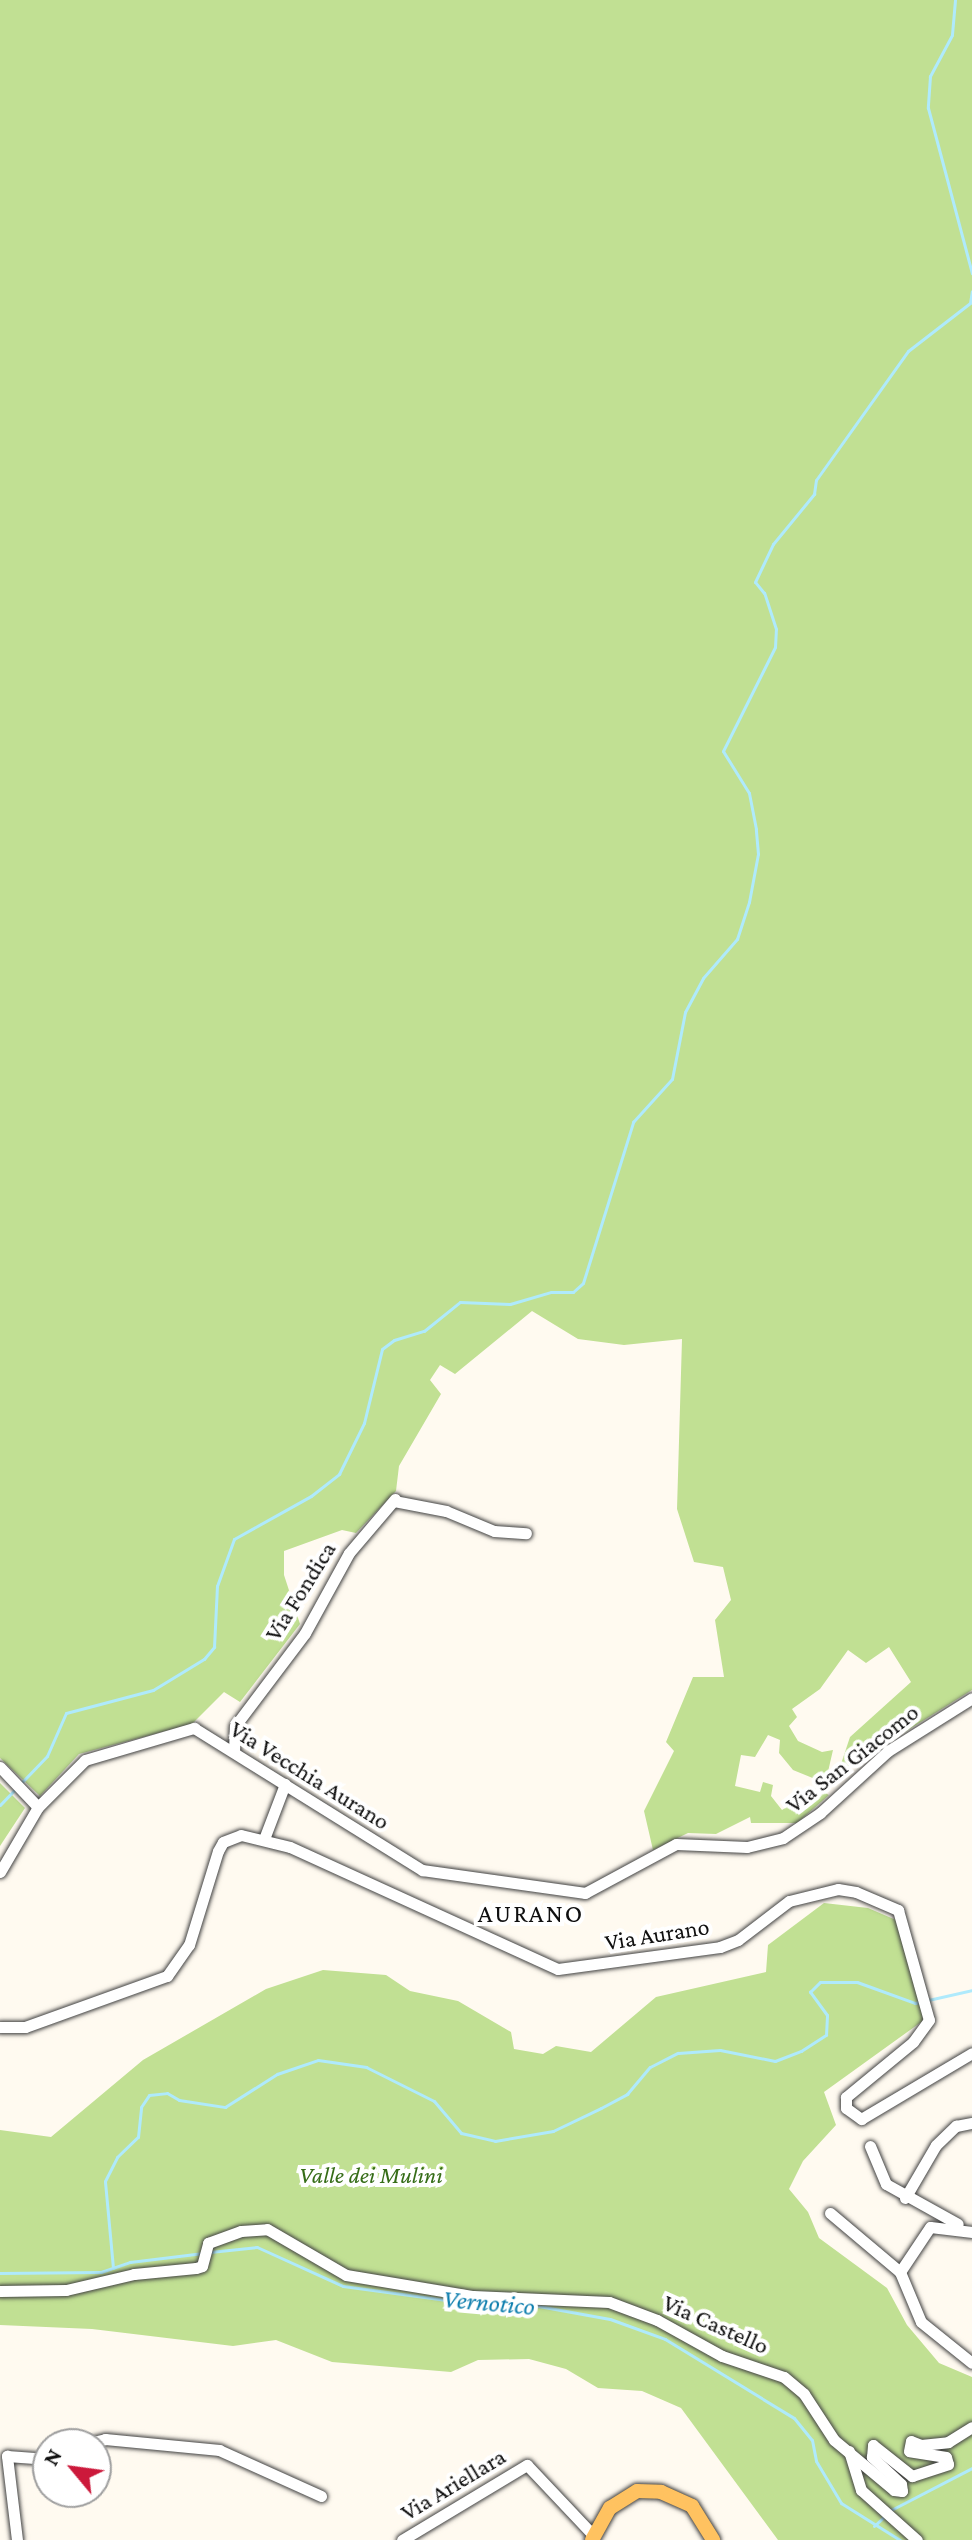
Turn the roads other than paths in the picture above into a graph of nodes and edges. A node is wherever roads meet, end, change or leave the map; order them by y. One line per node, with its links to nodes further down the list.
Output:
1 (526, 1533): 3 (street, Via Fondica)
2 (972, 1698): 9 (street, Via San Giacomo)
3 (234, 1752): 5 (street, Via Vecchia Aurano); 6 (street, Via Vecchia Aurano)
4 (0, 1767): 6 (street)
5 (285, 1784): 7 (street); 9 (street, Via Vecchia Aurano)
6 (38, 1807): 8 (street)
7 (264, 1839): 10 (street, Via Aurano); 11 (street, Via Aurano)
8 (0, 1872)
9 (576, 1894)
10 (0, 2027)
11 (972, 2053)
12 (972, 2123): 14 (street)
13 (870, 2146): 14 (street)
14 (905, 2198): 17 (street)
15 (830, 2213): 19 (street)
16 (972, 2224): 17 (street)
17 (954, 2225): 18 (street); 19 (street)
18 (972, 2232)
19 (900, 2272): 21 (street)
20 (0, 2291): 24 (street, Via Castello)
21 (972, 2363)
22 (972, 2427): 24 (street, Via Castello)
23 (112, 2440): 26 (street)
24 (849, 2451): 31 (street)
25 (32, 2458): 28 (street)
26 (321, 2496)
27 (593, 2538): 29 (street, Via Ariellara); 30 (main road)
28 (17, 2540)
29 (402, 2540)
30 (713, 2540)
31 (917, 2540)

